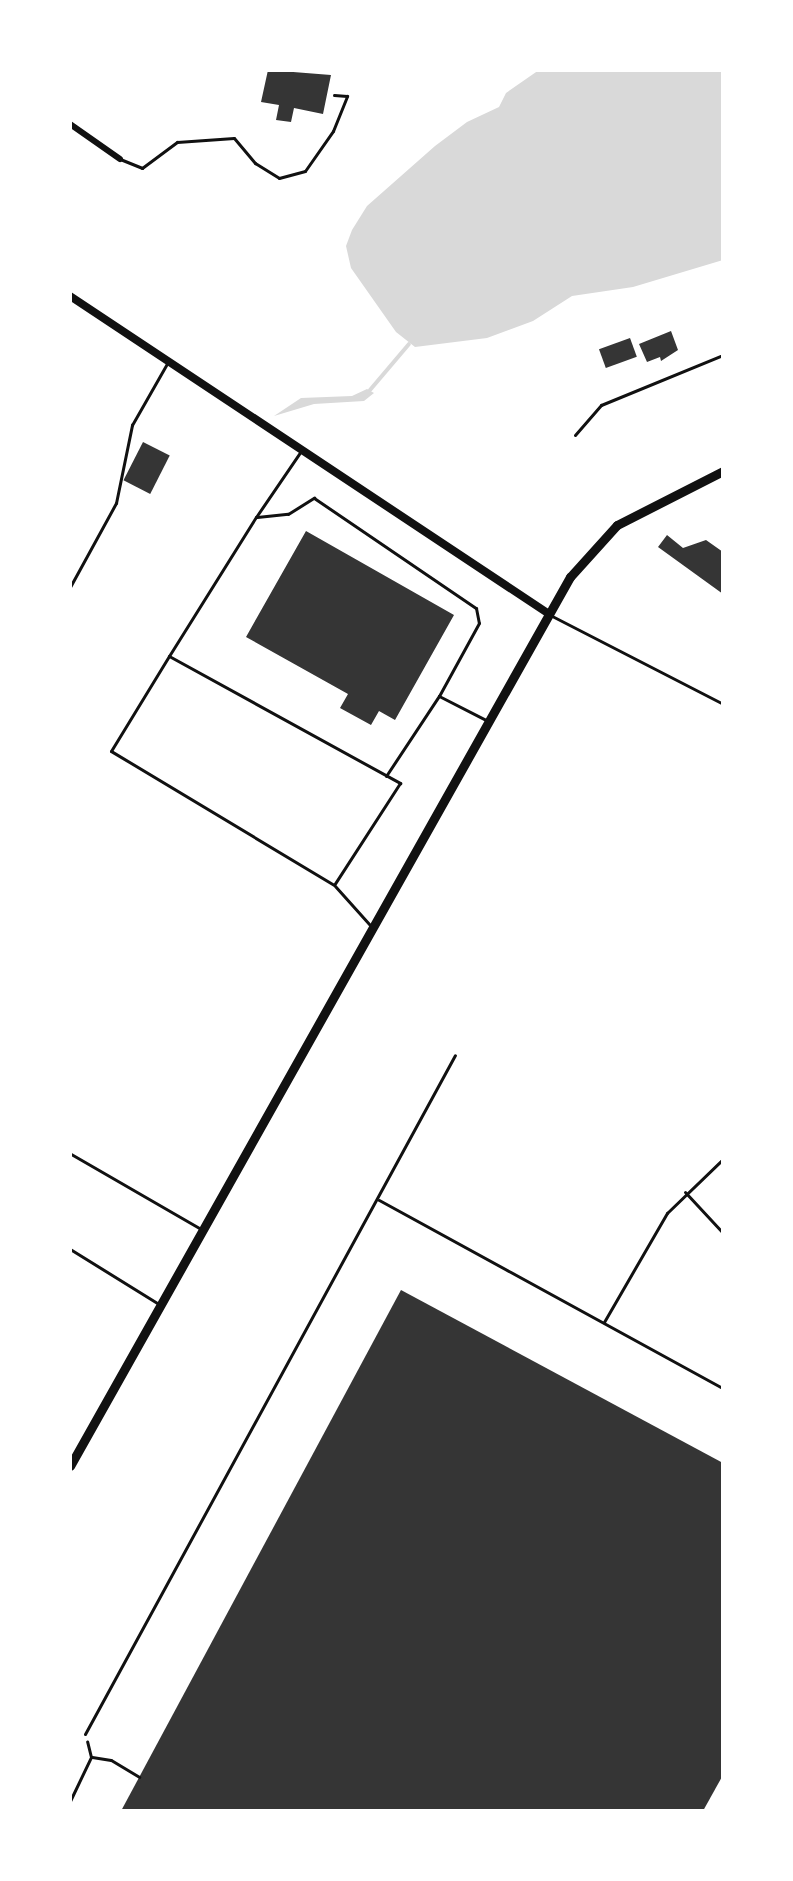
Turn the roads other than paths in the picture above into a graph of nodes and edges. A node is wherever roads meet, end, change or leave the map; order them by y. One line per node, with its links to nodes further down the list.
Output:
1 (334, 95): 3 (lane)
2 (70, 124): 3 (street)
3 (120, 159)
4 (70, 296): 6 (street)
5 (723, 355): 7 (lane)
6 (168, 362): 8 (street); 11 (lane)
7 (575, 435)
8 (301, 451): 10 (lane); 12 (street)
9 (722, 473): 12 (main road)
10 (256, 517): 13 (lane); 14 (lane)
11 (70, 587)
12 (549, 614): 15 (lane); 16 (main road)
13 (169, 656): 17 (lane); 18 (lane)
14 (439, 696): 16 (lane); 17 (lane)
15 (723, 704)
16 (489, 722): 19 (main road)
17 (386, 776): 18 (lane)
18 (334, 885): 19 (lane)
19 (373, 927): 25 (main road)
20 (455, 1055): 24 (lane)
21 (71, 1154): 25 (lane)
22 (723, 1159): 23 (lane)
23 (684, 1191): 26 (lane); 29 (lane)
24 (378, 1200): 29 (lane); 32 (lane)
25 (202, 1230): 28 (main road)
26 (723, 1233)
27 (70, 1249): 28 (lane)
28 (161, 1305): 31 (main road)
29 (604, 1323): 30 (lane)
30 (723, 1388)
31 (70, 1466)
32 (85, 1734)

